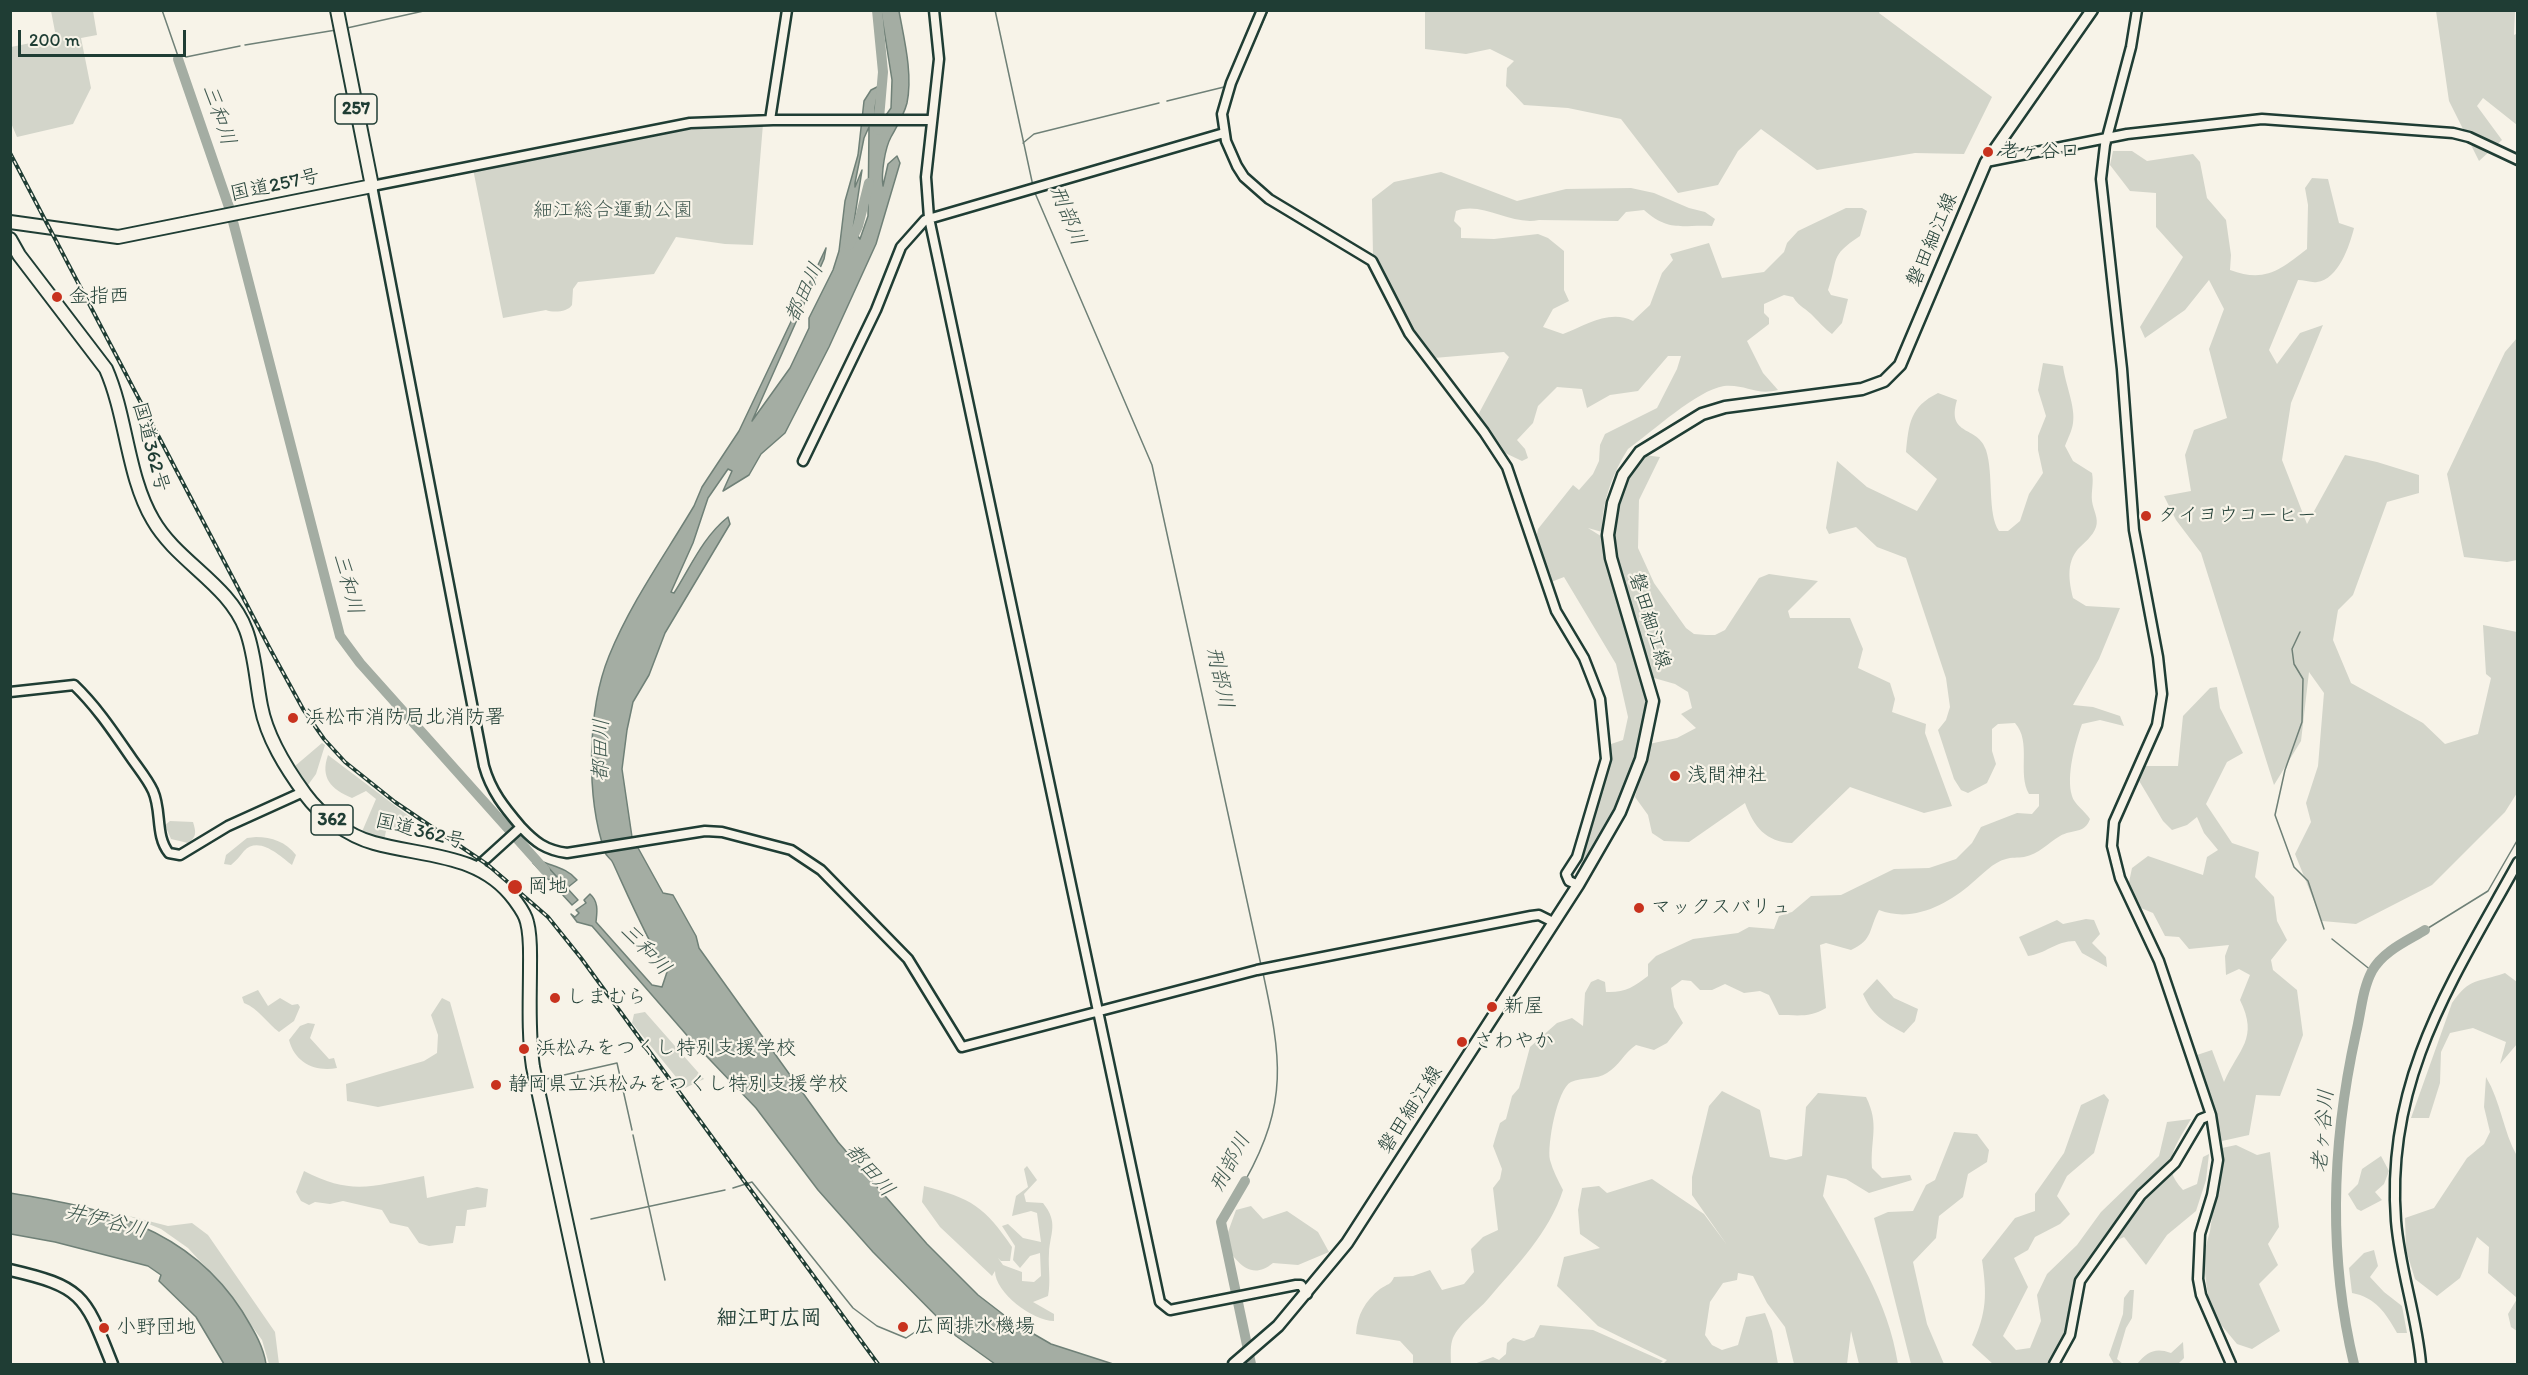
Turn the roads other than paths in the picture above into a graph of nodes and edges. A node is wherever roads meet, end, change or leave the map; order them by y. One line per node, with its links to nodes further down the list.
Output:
1 (337, 10): 13 (highway, 257)
2 (787, 10): 7 (street)
3 (934, 10): 8 (street)
4 (1262, 10): 9 (street)
5 (2092, 10): 12 (main road, 磐田細江線)
6 (2137, 10): 10 (street)
7 (770, 120): 8 (street); 13 (street)
8 (932, 120): 14 (street)
9 (1224, 133): 14 (street); 23 (street)
10 (2108, 137): 11 (street); 12 (street); 26 (street)
11 (2517, 160)
12 (1986, 162): 23 (main road, 磐田細江線)
13 (372, 186): 15 (highway, 国道257号); 20 (street)
14 (929, 218): 17 (street); 25 (street)
15 (10, 222)
16 (10, 239): 19 (highway, 国道362号 / 362)
17 (803, 461)
18 (10, 692): 19 (street)
19 (303, 792): 22 (highway, 国道362号 / 362)
20 (519, 829): 22 (street); 25 (street)
21 (2517, 862): 34 (street)
22 (477, 867): 30 (highway, 国道362号 / 362)
23 (1578, 885): 24 (main road, 磐田細江線)
24 (1553, 922): 25 (street); 28 (main road, 磐田細江線)
25 (1100, 1012): 28 (street)
26 (2211, 1114): 32 (street); 33 (street)
27 (10, 1270): 29 (main road)
28 (1307, 1294): 31 (main road, 磐田細江線)
29 (112, 1365)
30 (597, 1365)
31 (1234, 1365)
32 (2054, 1365)
33 (2231, 1365)
34 (2421, 1365)

